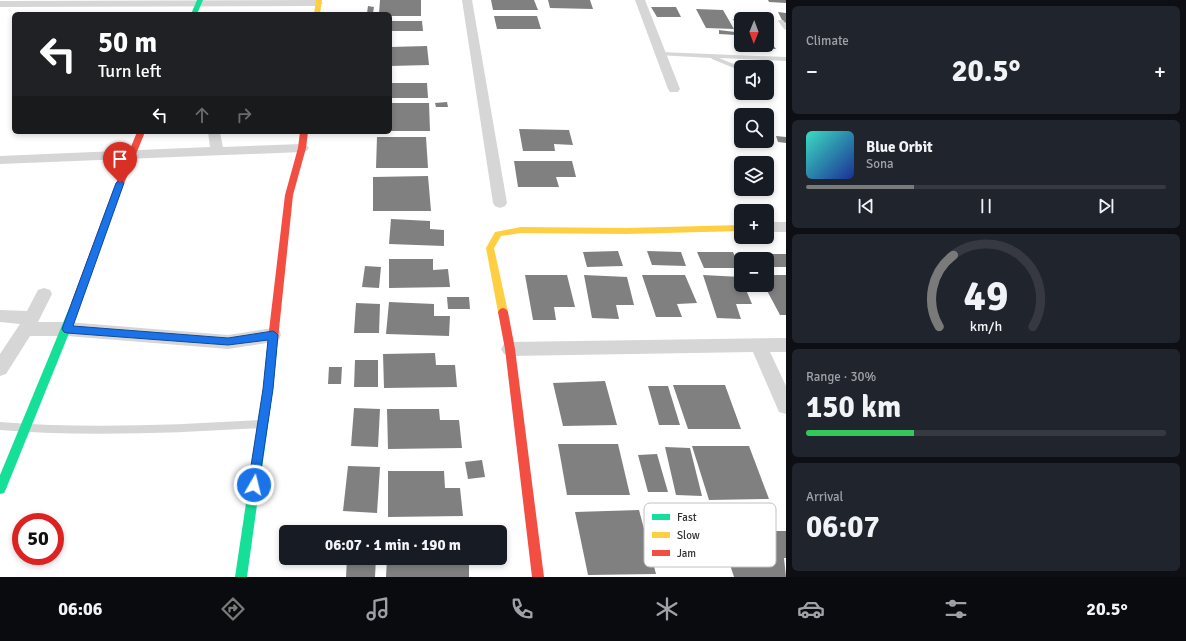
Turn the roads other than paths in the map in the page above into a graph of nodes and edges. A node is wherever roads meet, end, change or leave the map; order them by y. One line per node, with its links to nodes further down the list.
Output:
1 (467, 0): 24 (street)
2 (640, 0): 12 (street)
3 (199, 2): 5 (street); 6 (street); 7 (main road)
4 (318, 2): 5 (street); 9 (main road)
5 (224, 3): 8 (street)
6 (0, 4)
7 (195, 12)
8 (215, 12)
9 (317, 12)
10 (782, 21): 11 (lane)
11 (786, 28)
12 (660, 54): 13 (lane); 16 (street)
13 (708, 56): 14 (lane); 15 (lane)
14 (786, 59)
15 (734, 66)
16 (674, 90)
17 (140, 134): 22 (main road)
18 (214, 134): 21 (street)
19 (304, 134): 20 (main road)
20 (302, 148): 21 (street); 32 (main road)
21 (217, 150): 22 (street)
22 (131, 156): 23 (street); 31 (main road)
23 (0, 160)
24 (500, 203)
25 (786, 227): 27 (street)
26 (734, 228): 35 (main road)
27 (774, 228)
28 (44, 294): 30 (street)
29 (0, 316): 30 (street)
30 (29, 324): 31 (street); 36 (street)
31 (67, 329): 32 (street); 40 (main road)
32 (273, 335): 38 (main road)
33 (786, 345): 34 (street)
34 (758, 346): 35 (street); 37 (street)
35 (510, 349): 43 (main road)
36 (0, 369)
37 (786, 406)
38 (263, 424): 40 (lane); 42 (main road)
39 (0, 426): 40 (lane)
40 (25, 429): 41 (main road)
41 (0, 489)
42 (241, 577)
43 (538, 577)

